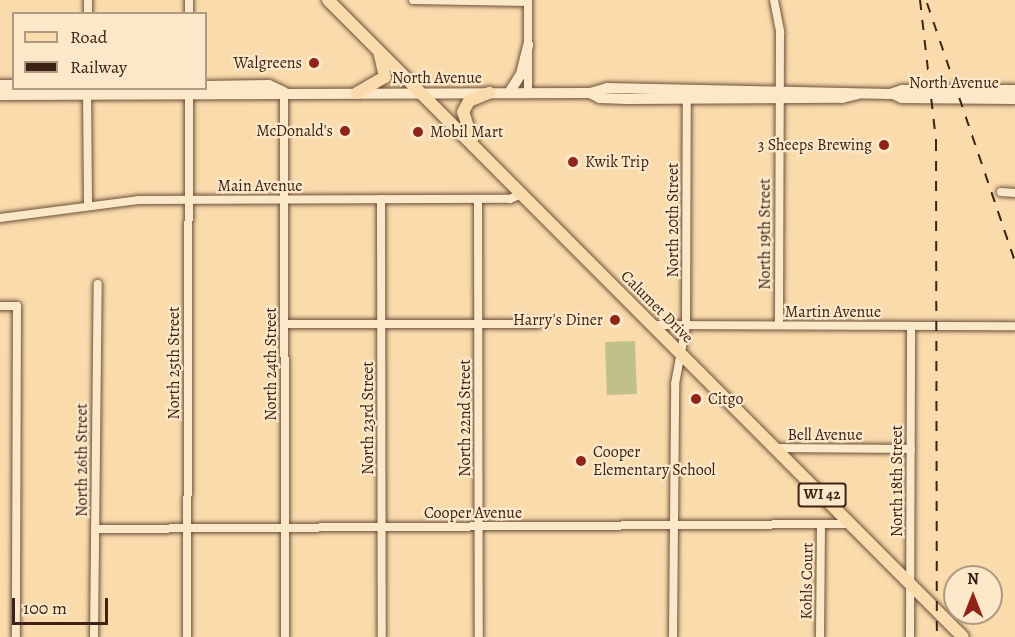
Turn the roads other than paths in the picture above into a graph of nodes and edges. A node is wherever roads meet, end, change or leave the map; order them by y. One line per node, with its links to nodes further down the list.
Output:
1 (328, 0): 5 (main road, Calumet Drive / WI 42)
2 (774, 0): 18 (street, North 19th Street)
3 (413, 1): 4 (street)
4 (528, 1): 6 (street)
5 (373, 44): 12 (main road); 13 (main road, Calumet Drive / WI 42)
6 (528, 45): 15 (main road); 16 (street)
7 (207, 86): 11 (main road, North Avenue)
8 (1015, 90): 19 (main road, North Avenue)
9 (87, 92): 10 (main road, North Avenue); 20 (main road, North Avenue); 30 (street)
10 (189, 92): 11 (main road, North Avenue); 29 (street, North 25th Street)
11 (284, 92): 12 (main road, North Avenue); 28 (street, North 24th Street)
12 (357, 93): 13 (main road, North Avenue)
13 (423, 93): 14 (main road, North Avenue); 22 (main road, Calumet Drive / WI 42)
14 (489, 93): 15 (main road, North Avenue); 22 (main road)
15 (509, 93): 16 (main road, North Avenue)
16 (528, 93): 17 (main road, North Avenue)
17 (687, 94): 18 (main road, North Avenue); 39 (street, North 20th Street)
18 (779, 94): 19 (main road, North Avenue); 40 (street, North 19th Street)
19 (893, 94): 21 (main road, North Avenue)
20 (0, 95)
21 (1015, 99)
22 (476, 148): 25 (main road, Calumet Drive / WI 42)
23 (1001, 192): 24 (street)
24 (1015, 192)
25 (520, 194): 27 (street, Main Avenue); 38 (main road, Calumet Drive / WI 42)
26 (381, 199): 27 (street, Main Avenue); 28 (street, Main Avenue); 35 (street, North 23rd Street)
27 (478, 199): 36 (street, North 22nd Street)
28 (285, 200): 29 (street, Main Avenue); 34 (street, North 24th Street)
29 (189, 201): 30 (street, Main Avenue); 51 (street, North 25th Street)
30 (88, 206): 31 (street, Main Avenue)
31 (0, 218)
32 (98, 284): 53 (street, North 26th Street)
33 (0, 306): 55 (street)
34 (285, 324): 35 (street); 52 (street, North 24th Street)
35 (381, 324): 36 (street); 50 (street, North 23rd Street)
36 (478, 324): 37 (street); 48 (street, North 22nd Street)
37 (538, 324)
38 (652, 325): 39 (street, Martin Avenue); 43 (main road, Calumet Drive / WI 42)
39 (686, 325): 40 (street, Martin Avenue); 43 (street, North 20th Street)
40 (778, 325): 41 (street, Martin Avenue)
41 (911, 326): 42 (street, Martin Avenue); 45 (street, North 18th Street)
42 (1015, 326)
43 (681, 354): 44 (main road, Calumet Drive / WI 42); 49 (street, North 20th Street)
44 (775, 448): 45 (street, Bell Avenue); 46 (main road, Calumet Drive / WI 42)
45 (911, 449): 54 (street, North 18th Street)
46 (851, 524): 47 (street, Cooper Avenue); 54 (main road, Calumet Drive / WI 42)
47 (821, 525): 49 (street, Cooper Avenue); 62 (street, Kohls Court)
48 (479, 526): 49 (street, Cooper Avenue); 50 (street, Cooper Avenue); 60 (street, North 22nd Street)
49 (674, 526): 61 (street, North 20th Street)
50 (382, 527): 52 (street, Cooper Avenue); 59 (street, North 23rd Street)
51 (188, 528): 52 (street, Cooper Avenue); 53 (street, Cooper Avenue); 57 (street, North 25th Street)
52 (285, 528): 58 (street, North 24th Street)
53 (95, 529): 56 (street, North 26th Street)
54 (910, 583): 63 (street, North 18th Street); 64 (main road, Calumet Drive / WI 42)
55 (16, 637)
56 (94, 637)
57 (187, 637)
58 (285, 637)
59 (382, 637)
60 (479, 637)
61 (673, 637)
62 (820, 637)
63 (910, 637)
64 (963, 637)

